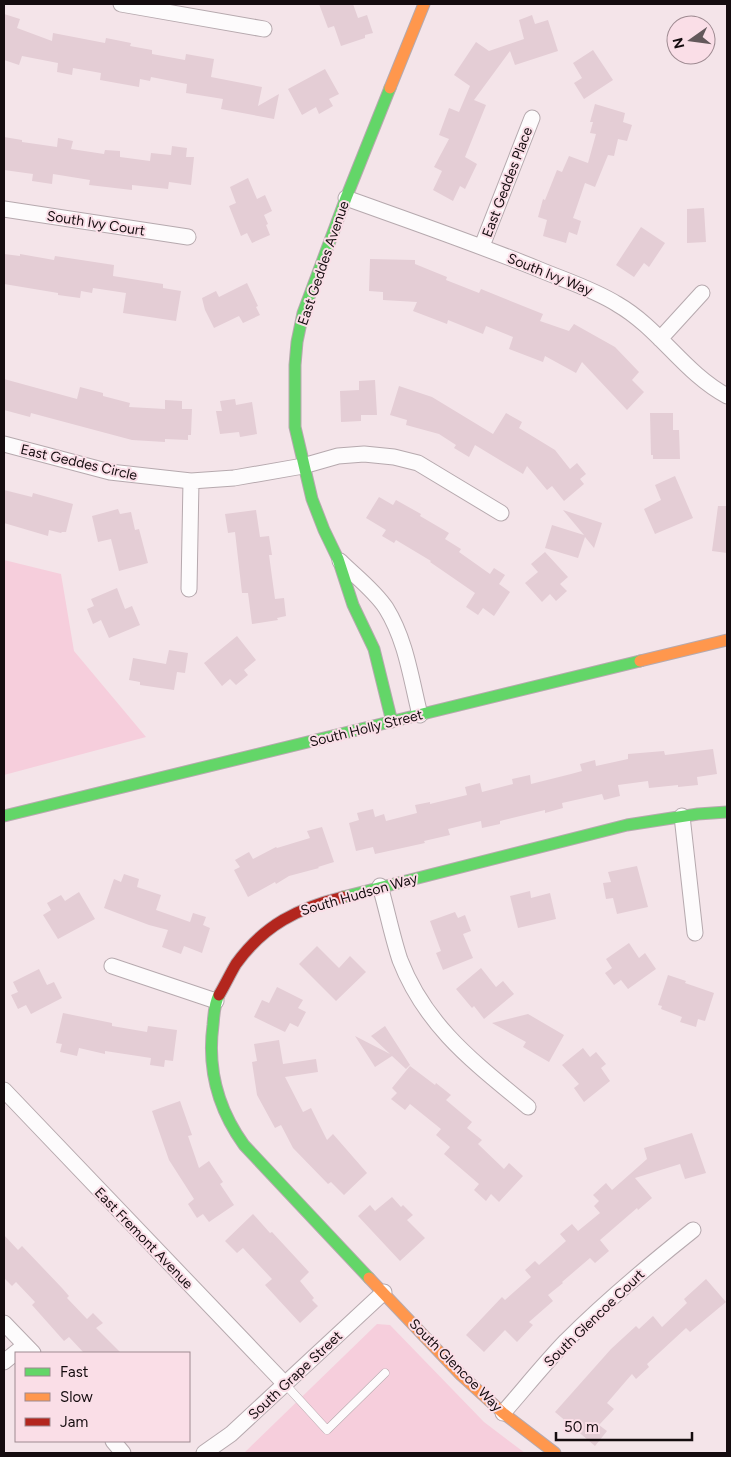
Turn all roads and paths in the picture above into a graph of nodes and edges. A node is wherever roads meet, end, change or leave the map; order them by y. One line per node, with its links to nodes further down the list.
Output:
1 (121, 4): 3 (street)
2 (424, 4): 5 (street, East Geddes Avenue)
3 (264, 29)
4 (532, 118): 8 (street, East Geddes Place)
5 (346, 198): 8 (street, South Ivy Way); 13 (street, East Geddes Avenue)
6 (4, 209): 7 (street, South Ivy Court)
7 (188, 237)
8 (482, 246): 10 (street, South Ivy Way)
9 (702, 293): 10 (street)
10 (660, 339): 11 (street, South Ivy Way)
11 (727, 396)
12 (4, 444): 14 (street, East Geddes Circle)
13 (303, 466): 14 (street, East Geddes Circle); 15 (street, East Geddes Circle); 16 (street, East Geddes Avenue)
14 (191, 481): 17 (street)
15 (501, 513)
16 (338, 559): 19 (street, East Geddes Avenue); 20 (street, East Geddes Avenue)
17 (189, 589)
18 (727, 640): 19 (street, South Holly Street)
19 (420, 715): 20 (street, South Holly Street)
20 (392, 722): 22 (street, South Holly Street)
21 (727, 812): 23 (street, South Hudson Way)
22 (4, 816)
23 (682, 816): 24 (street, South Hudson Way); 25 (street)
24 (380, 886): 27 (street, South Hudson Way); 29 (street)
25 (695, 933)
26 (112, 966): 27 (street)
27 (216, 1001): 31 (street, South Hudson Way)
28 (4, 1090): 35 (street, East Fremont Avenue)
29 (528, 1107)
30 (693, 1230): 36 (street, South Glencoe Court)
31 (384, 1292): 35 (street, South Grape Street); 36 (street, South Glencoe Way)
32 (4, 1322): 33 (street)
33 (29, 1349)
34 (385, 1373): 35 (lane)
35 (285, 1384): 39 (street, South Grape Street)
36 (503, 1413): 40 (street, South Glencoe Way)
37 (114, 1442): 38 (street)
38 (123, 1453)
39 (204, 1453)
40 (555, 1453)

